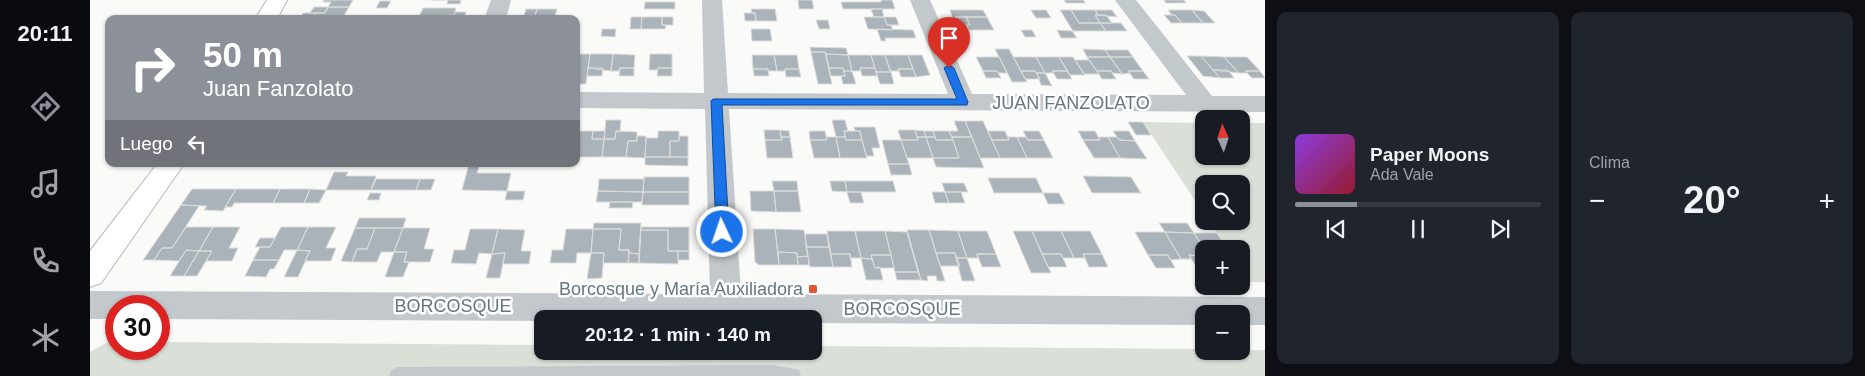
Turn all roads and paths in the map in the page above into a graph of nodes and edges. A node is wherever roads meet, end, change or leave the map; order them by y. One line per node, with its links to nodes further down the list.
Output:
1 (276, 0): 6 (main road)
2 (501, 0): 7 (street)
3 (712, 0): 9 (street)
4 (920, 0): 10 (street)
5 (1125, 0): 11 (street)
6 (268, 15)
7 (496, 15)
8 (580, 100): 9 (street, JUAN FANZOLATO)
9 (716, 101): 10 (street, JUAN FANZOLATO); 16 (street)
10 (963, 102): 11 (street, JUAN FANZOLATO)
11 (1206, 104): 12 (street, JUAN FANZOLATO)
12 (1265, 104)
13 (168, 167): 14 (main road)
14 (90, 274)
15 (90, 305): 16 (street, BORCOSQUE)
16 (726, 308): 17 (street, BORCOSQUE)
17 (1265, 311)
18 (398, 376): 19 (lane)
19 (792, 376)

